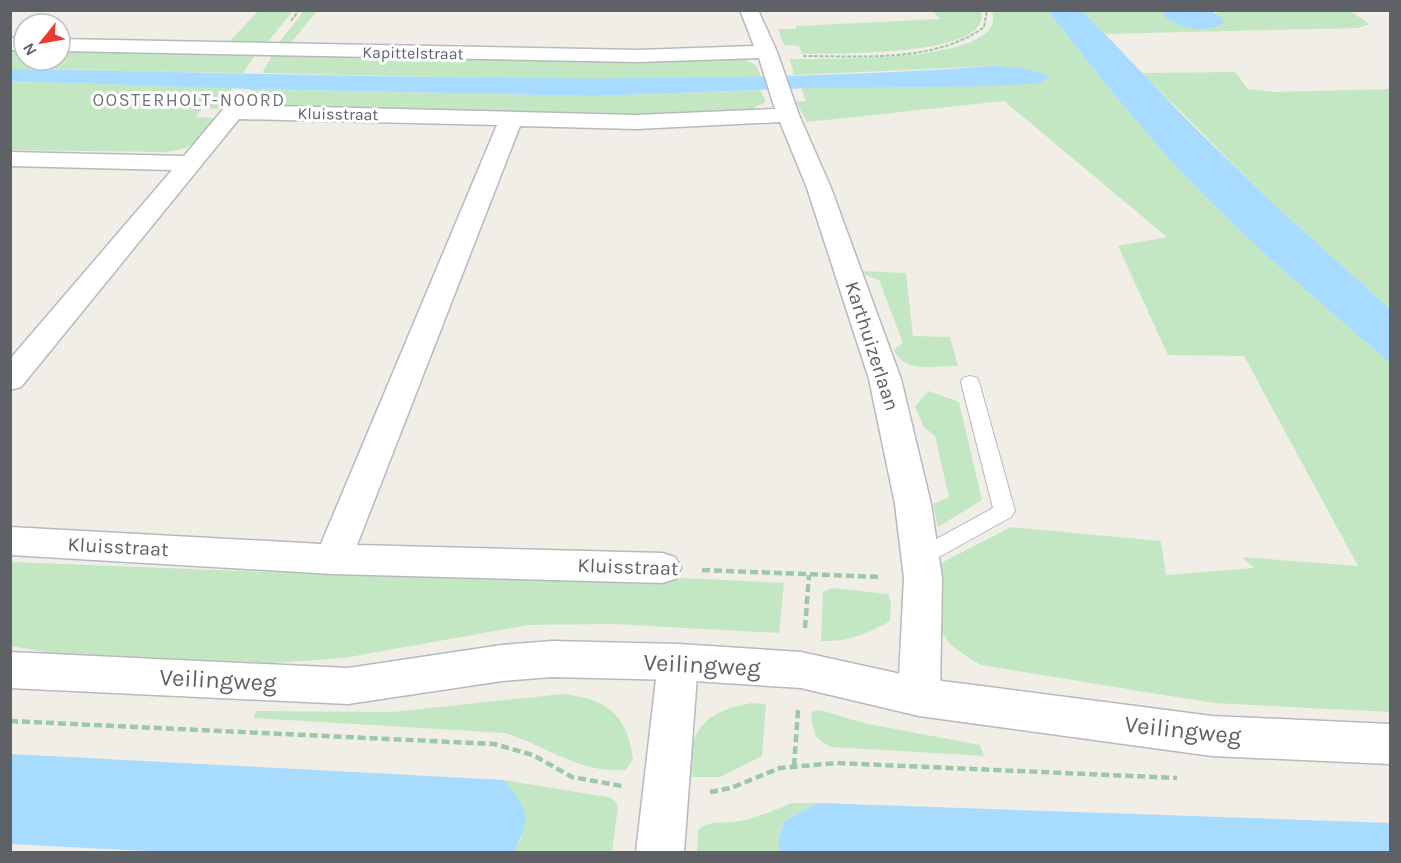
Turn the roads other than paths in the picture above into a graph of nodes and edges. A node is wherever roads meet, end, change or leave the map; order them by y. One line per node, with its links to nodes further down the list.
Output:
1 (749, 10): 3 (street, Karthuizerlaan)
2 (72, 45): 3 (street, Kapittelstraat)
3 (769, 59): 4 (street, Karthuizerlaan)
4 (785, 108): 5 (street, Kluisstraat); 13 (street, Karthuizerlaan)
5 (511, 119): 7 (street, Kluisstraat); 11 (street)
6 (10, 159): 7 (street)
7 (190, 164): 8 (street, Kluisstraat)
8 (10, 380)
9 (970, 382): 13 (lane)
10 (10, 540): 11 (street, Kluisstraat)
11 (333, 559): 12 (street, Kluisstraat)
12 (662, 568)
13 (922, 568): 16 (street, Karthuizerlaan)
14 (678, 662): 15 (street, Veilingweg); 16 (street, Veilingweg); 18 (street)
15 (10, 670)
16 (919, 698): 17 (street, Veilingweg)
17 (1390, 744)
18 (660, 852)

